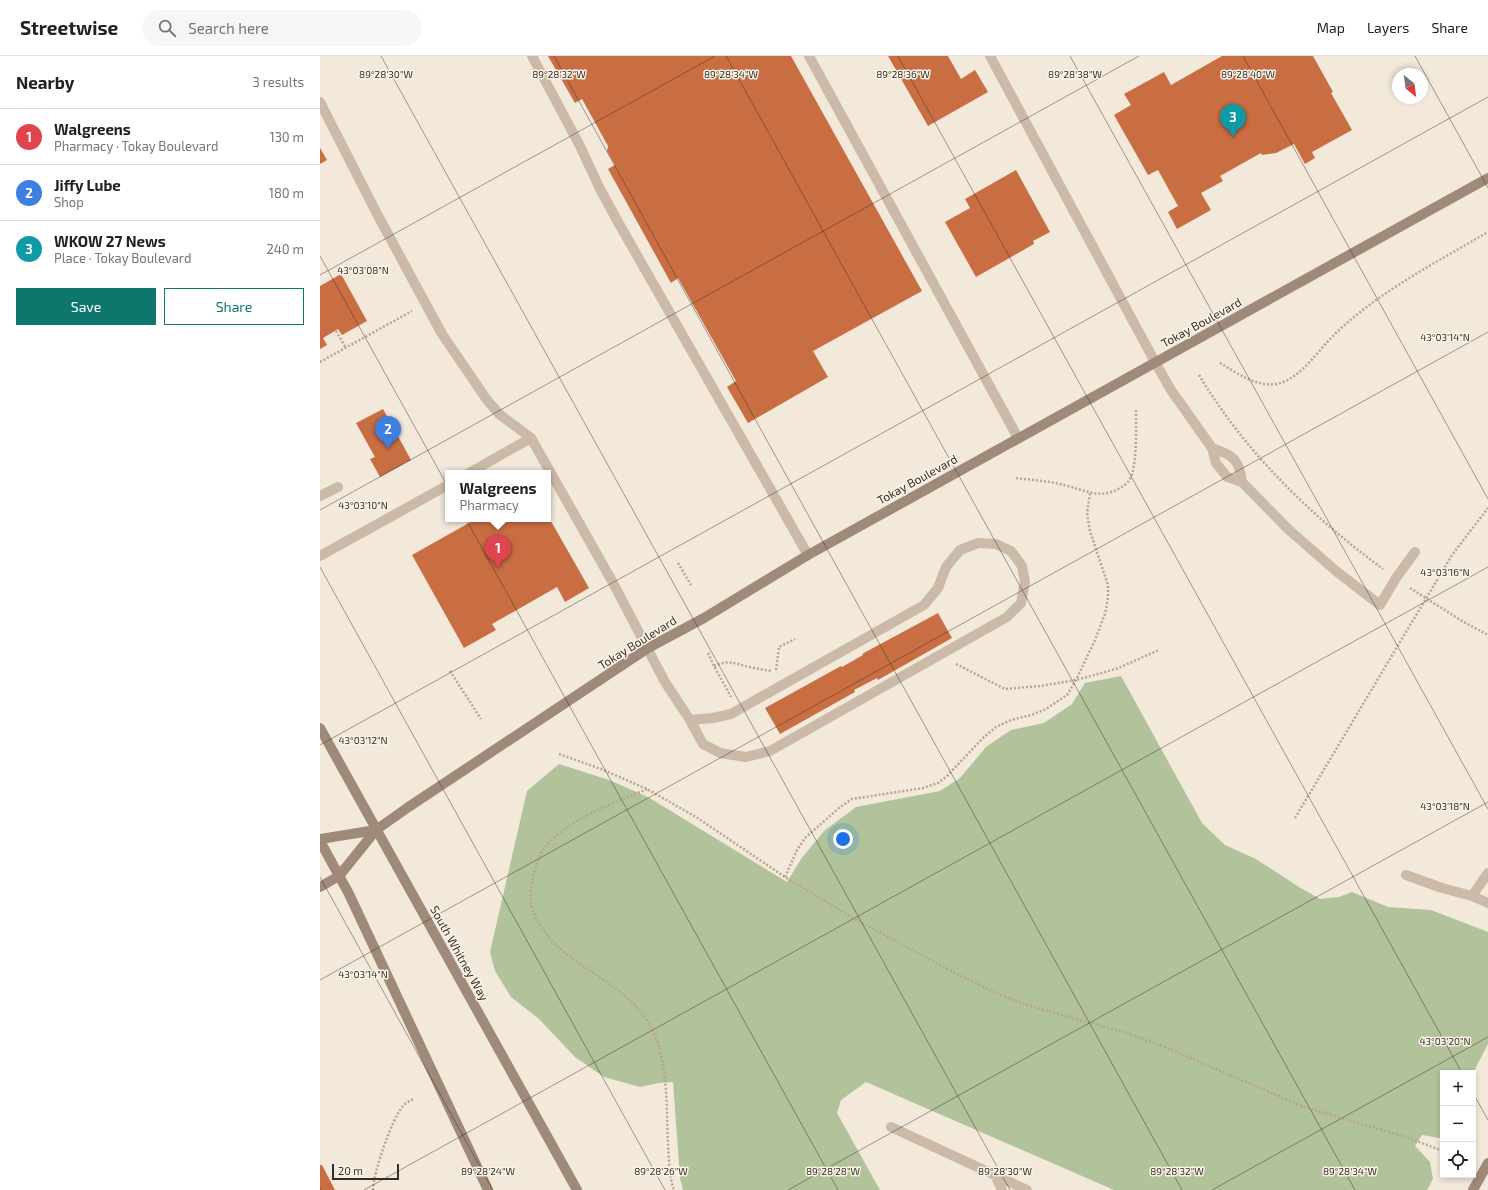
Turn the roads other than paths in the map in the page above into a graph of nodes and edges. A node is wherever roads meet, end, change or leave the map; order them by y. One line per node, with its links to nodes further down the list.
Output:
1 (532, 56): 18 (lane)
2 (809, 56): 8 (lane)
3 (990, 56): 6 (lane)
4 (320, 102): 7 (lane)
5 (1488, 178): 6 (street, Tokay Boulevard)
6 (1155, 362): 8 (street, Tokay Boulevard); 9 (lane)
7 (531, 438): 10 (lane); 11 (lane)
8 (1018, 438): 18 (street, Tokay Boulevard)
9 (1212, 448): 13 (lane); 13 (lane)
10 (474, 470)
11 (549, 470)
12 (551, 473): 20 (lane)
13 (1242, 482): 17 (lane)
14 (338, 487): 16 (lane)
15 (445, 487): 19 (lane)
16 (320, 496)
17 (1415, 552)
18 (808, 555): 20 (street, Tokay Boulevard)
19 (320, 556)
20 (648, 648): 21 (lane); 23 (street, Tokay Boulevard)
21 (690, 720): 21 (lane)
22 (320, 728): 23 (street, South Whitney Way)
23 (376, 830): 24 (street, Tokay Boulevard); 27 (street, Tokay Boulevard); 35 (street, South Whitney Way)
24 (320, 840): 27 (street)
25 (1488, 872): 29 (lane)
26 (1406, 875): 29 (lane)
27 (339, 876): 28 (street, Tokay Boulevard); 34 (street)
28 (320, 887)
29 (1472, 896): 30 (lane)
30 (1488, 903)
31 (890, 1127): 33 (lane)
32 (1488, 1163): 38 (street)
33 (994, 1176): 36 (lane); 37 (lane)
34 (488, 1190)
35 (576, 1190)
36 (1002, 1190)
37 (1027, 1190)
38 (1473, 1190)

